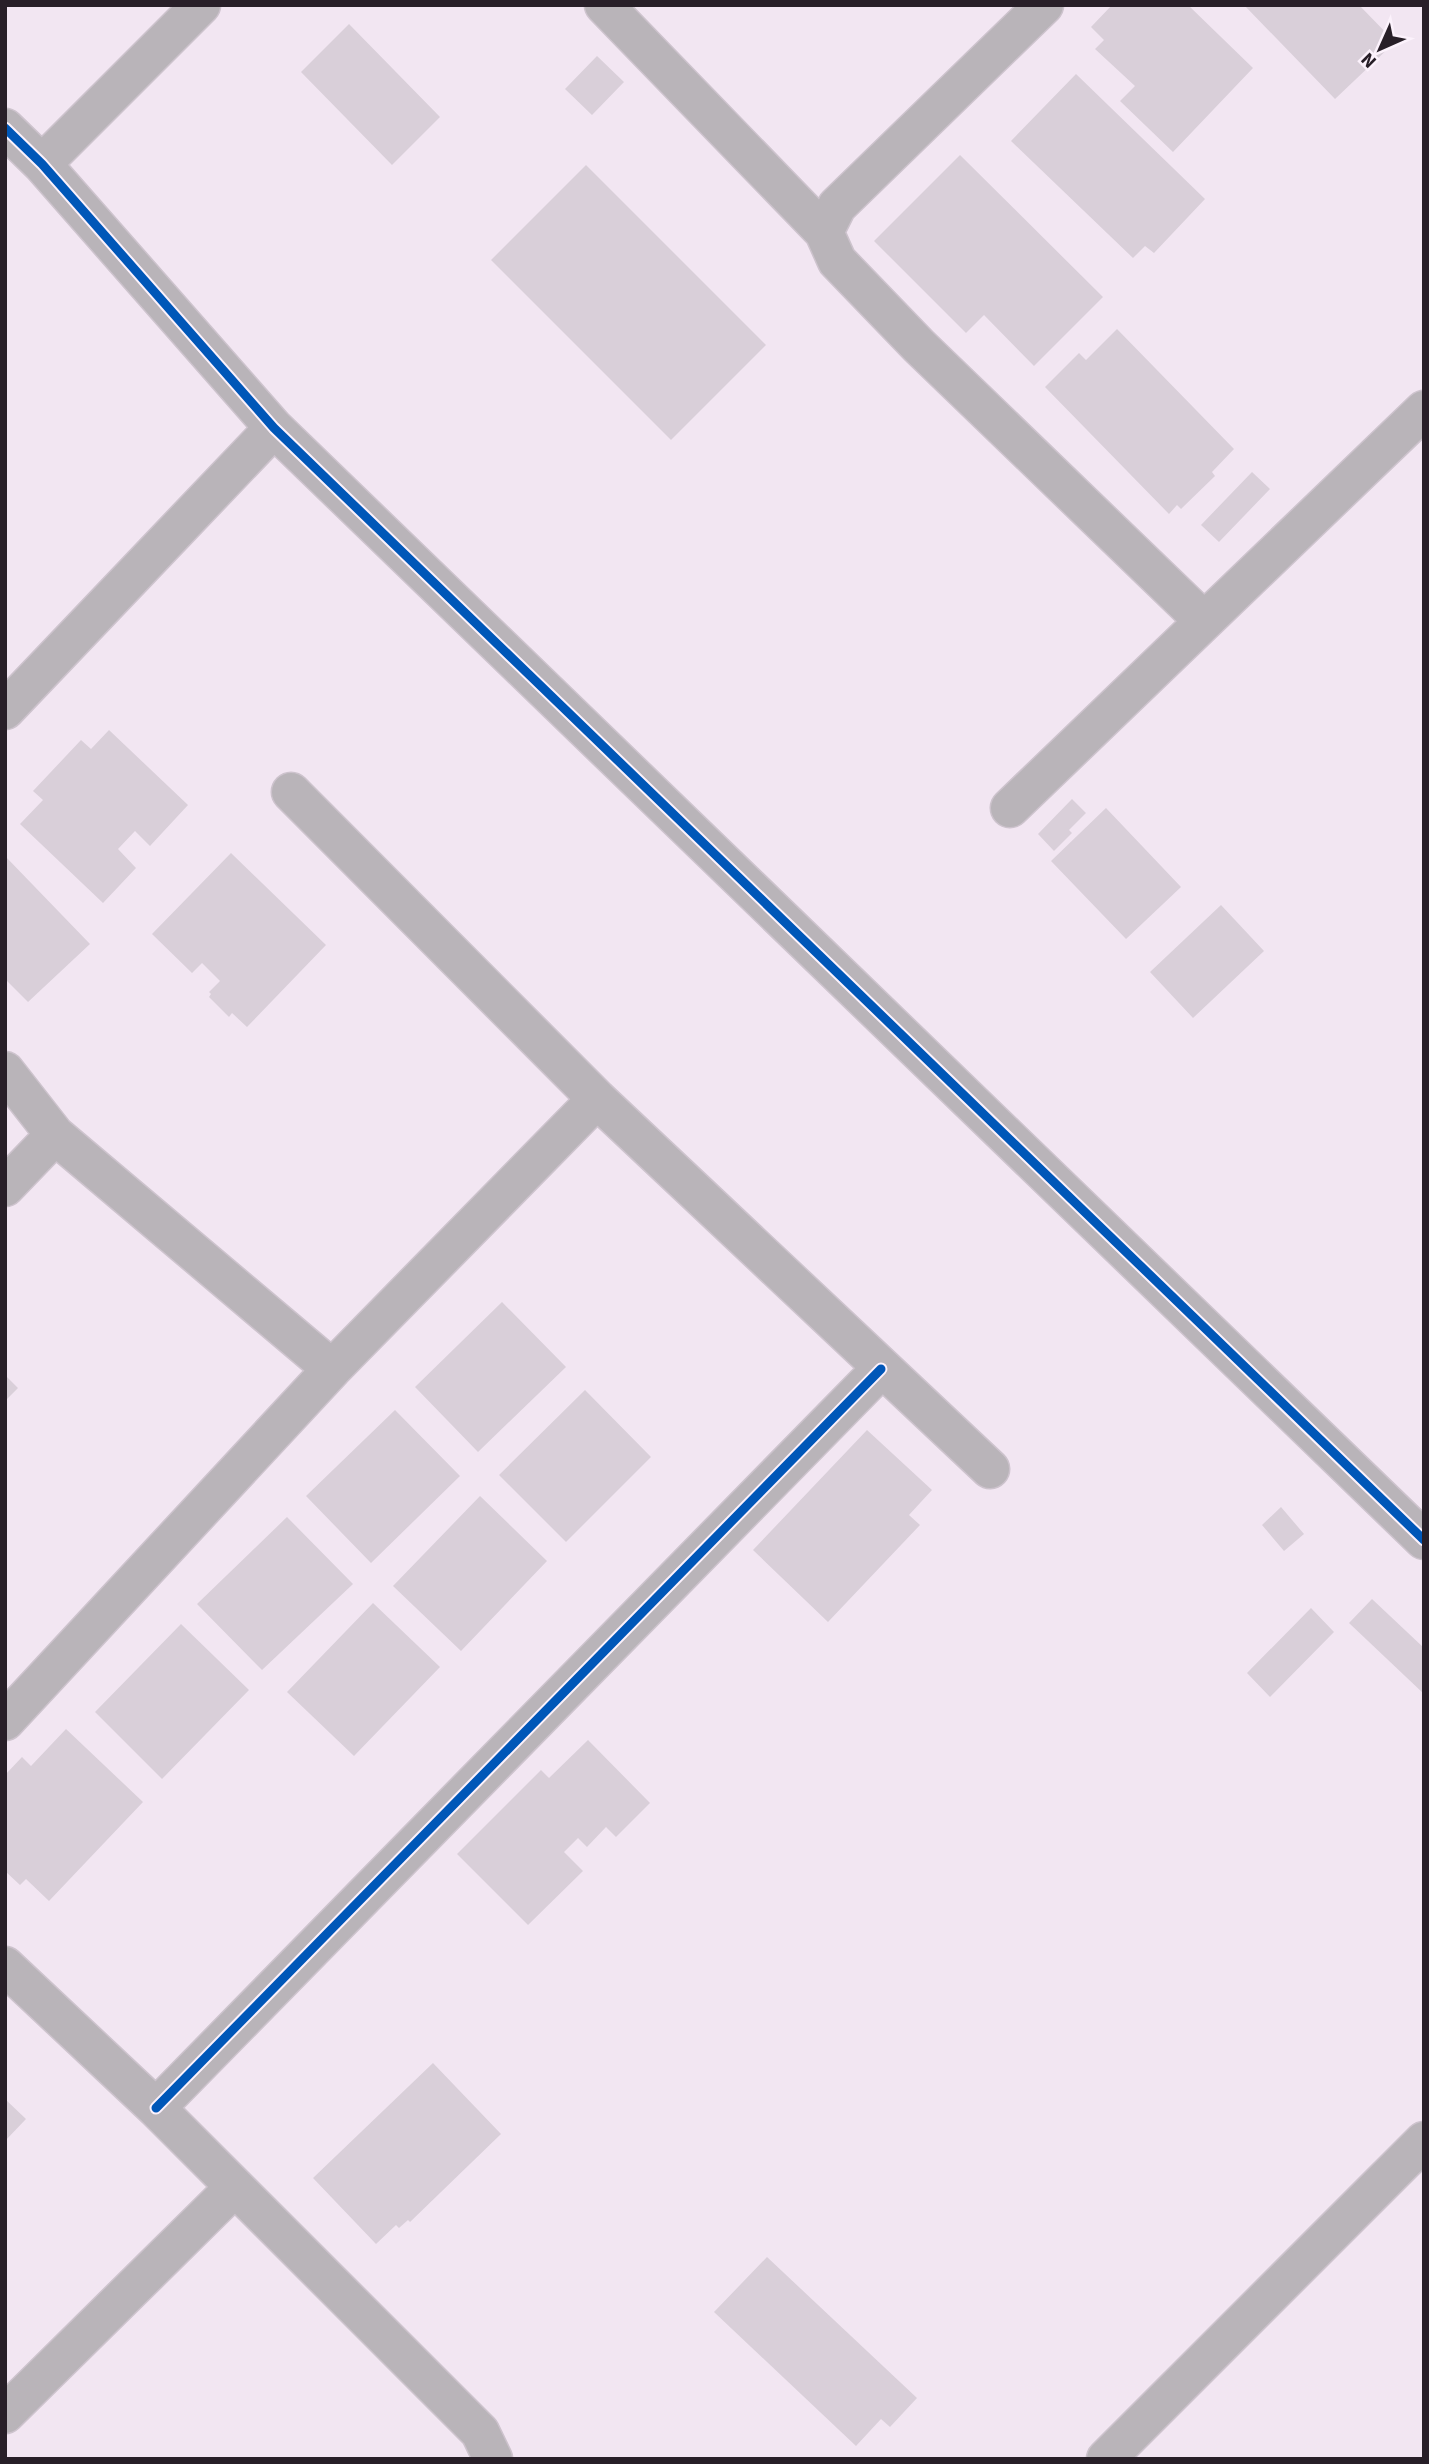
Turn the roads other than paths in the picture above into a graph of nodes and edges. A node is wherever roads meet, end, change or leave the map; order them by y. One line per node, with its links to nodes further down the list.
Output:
1 (201, 5): 5 (street)
2 (604, 5): 6 (street)
3 (1044, 5): 6 (street)
4 (5, 128): 5 (street)
5 (41, 164): 8 (street)
6 (824, 232): 9 (street)
7 (1424, 410): 9 (street)
8 (275, 428): 10 (street); 20 (street)
9 (1204, 621): 12 (street)
10 (5, 710)
11 (291, 792): 14 (street)
12 (1010, 808)
13 (5, 1072): 15 (street)
14 (597, 1098): 17 (street); 18 (street)
15 (55, 1135): 16 (street); 17 (street)
16 (5, 1187)
17 (332, 1369): 21 (street)
18 (881, 1369): 19 (street); 23 (street)
19 (990, 1469)
20 (1424, 1540)
21 (5, 1721)
22 (5, 1966): 23 (street)
23 (156, 2108): 25 (street)
24 (1424, 2141): 28 (street)
25 (234, 2187): 26 (street); 27 (street)
26 (5, 2414)
27 (493, 2459)
28 (1106, 2459)

